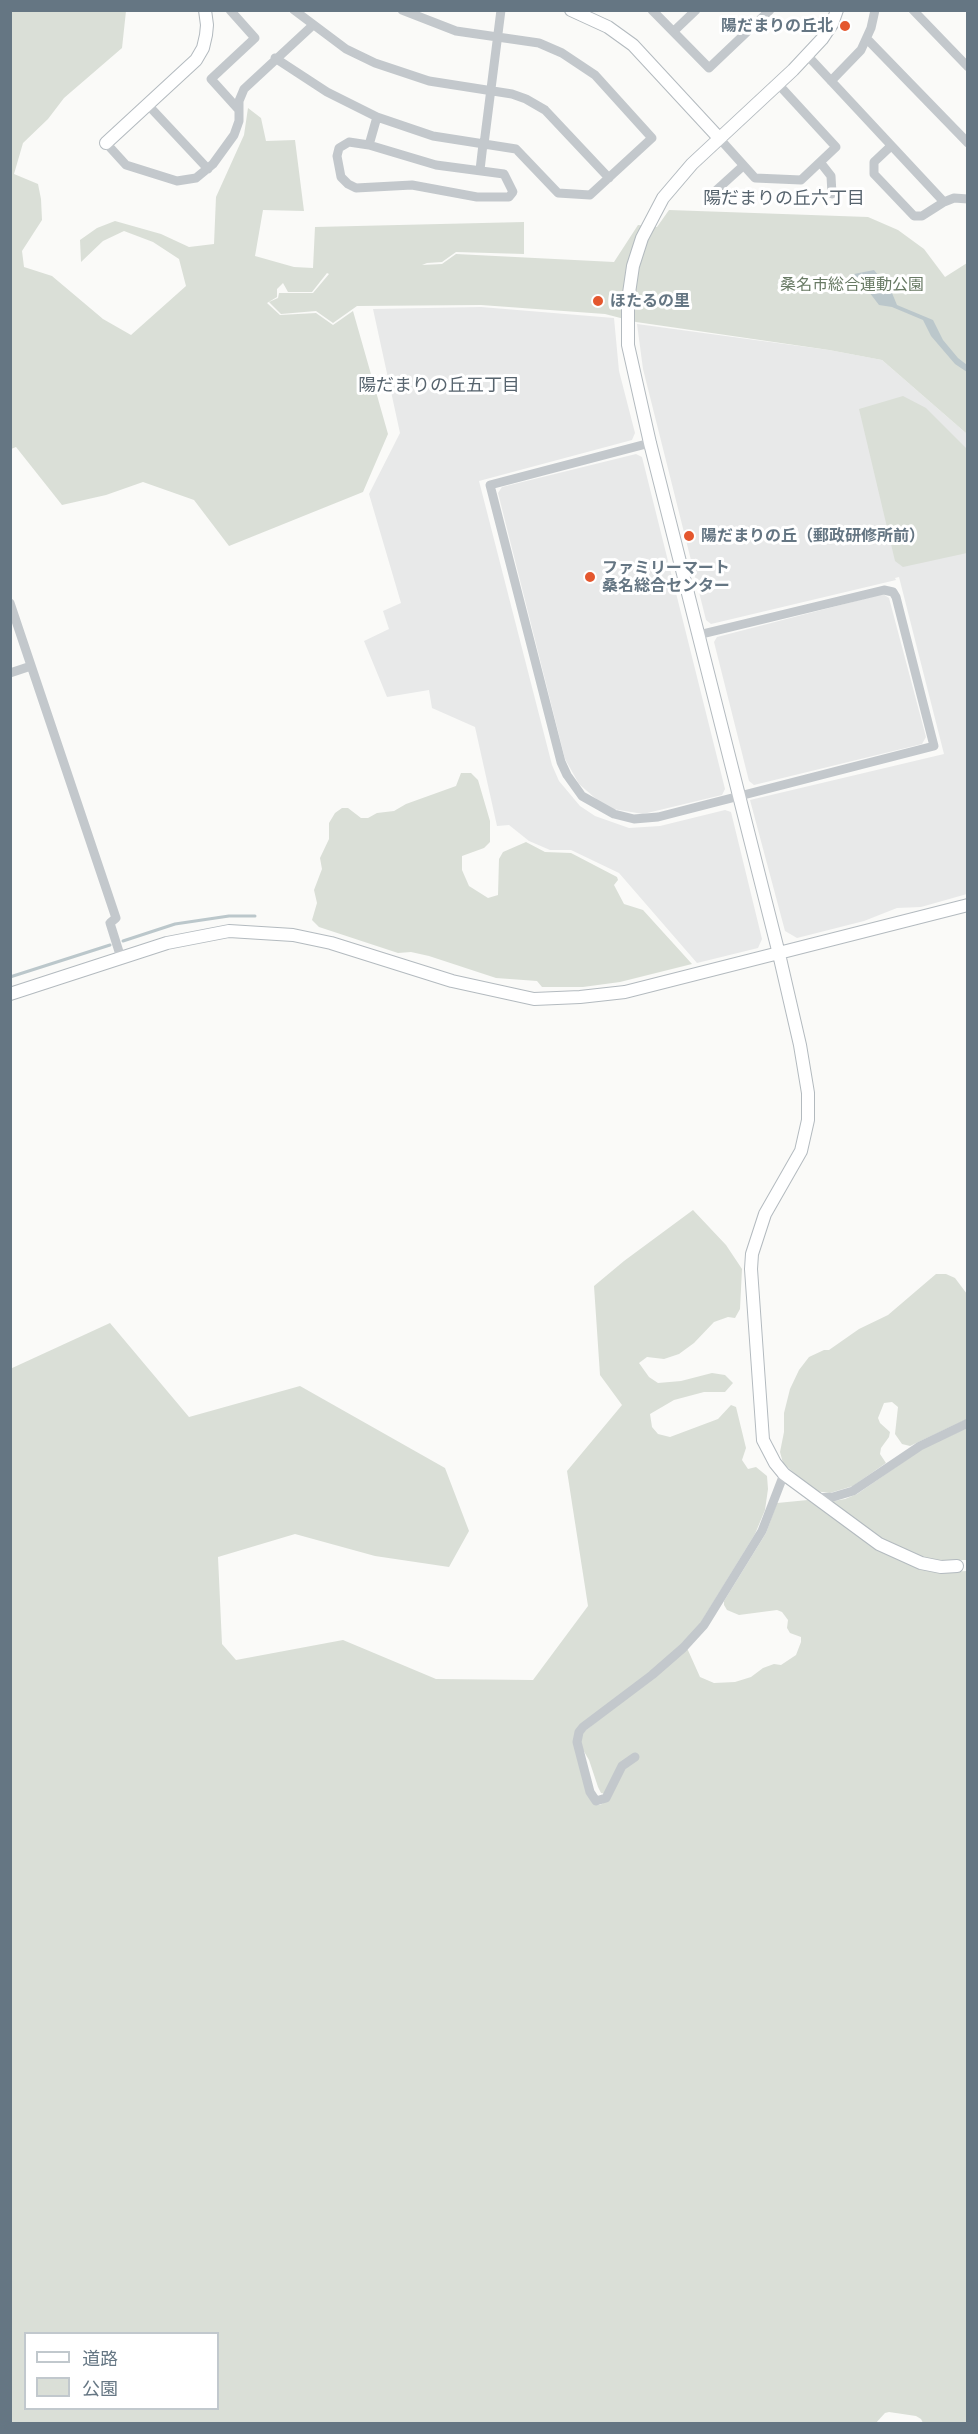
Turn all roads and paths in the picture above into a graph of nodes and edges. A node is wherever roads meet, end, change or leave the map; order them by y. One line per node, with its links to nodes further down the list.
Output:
1 (205, 10): 23 (street)
2 (230, 10): 24 (street)
3 (294, 10): 13 (street)
4 (402, 10): 15 (street)
5 (501, 10): 15 (street)
6 (571, 10): 26 (street)
7 (652, 10): 14 (street)
8 (696, 10): 14 (street)
9 (770, 10): 14 (street)
10 (837, 10): 17 (street)
11 (875, 10): 16 (street)
12 (913, 10): 19 (street)
13 (312, 26): 18 (street); 22 (street)
14 (674, 31)
15 (496, 38): 22 (street); 36 (street)
16 (867, 39): 20 (street); 28 (street)
17 (806, 54): 20 (street); 21 (street)
18 (275, 58): 24 (street); 25 (street)
19 (968, 67)
20 (831, 81): 31 (street)
21 (778, 84): 26 (street); 32 (street)
22 (490, 91): 29 (street); 36 (street)
23 (148, 105): 27 (street); 34 (street)
24 (239, 110): 34 (street)
25 (377, 117): 29 (street); 30 (street)
26 (719, 138): 33 (street); 41 (street)
27 (106, 143): 34 (street)
28 (968, 143)
29 (483, 144): 35 (street); 36 (street)
30 (369, 145): 35 (street); 35 (street)
31 (891, 146): 40 (street); 40 (street)
32 (820, 162): 33 (street); 37 (street)
33 (743, 166): 38 (street)
34 (208, 170)
35 (480, 170)
36 (609, 177)
37 (832, 194)
38 (711, 195)
39 (968, 199): 40 (street)
40 (944, 202)
41 (650, 443): 43 (street); 46 (street)
42 (10, 603): 44 (street)
43 (698, 635): 46 (street); 46 (street)
44 (31, 666): 45 (street); 49 (street)
45 (10, 673)
46 (739, 797): 48 (street)
47 (968, 905): 48 (street)
48 (779, 954): 49 (street); 52 (street)
49 (121, 958): 50 (street)
50 (10, 994)
51 (968, 1423): 53 (street)
52 (784, 1474): 53 (street); 55 (street)
53 (816, 1498): 54 (street)
54 (962, 1566)
55 (635, 1757)

